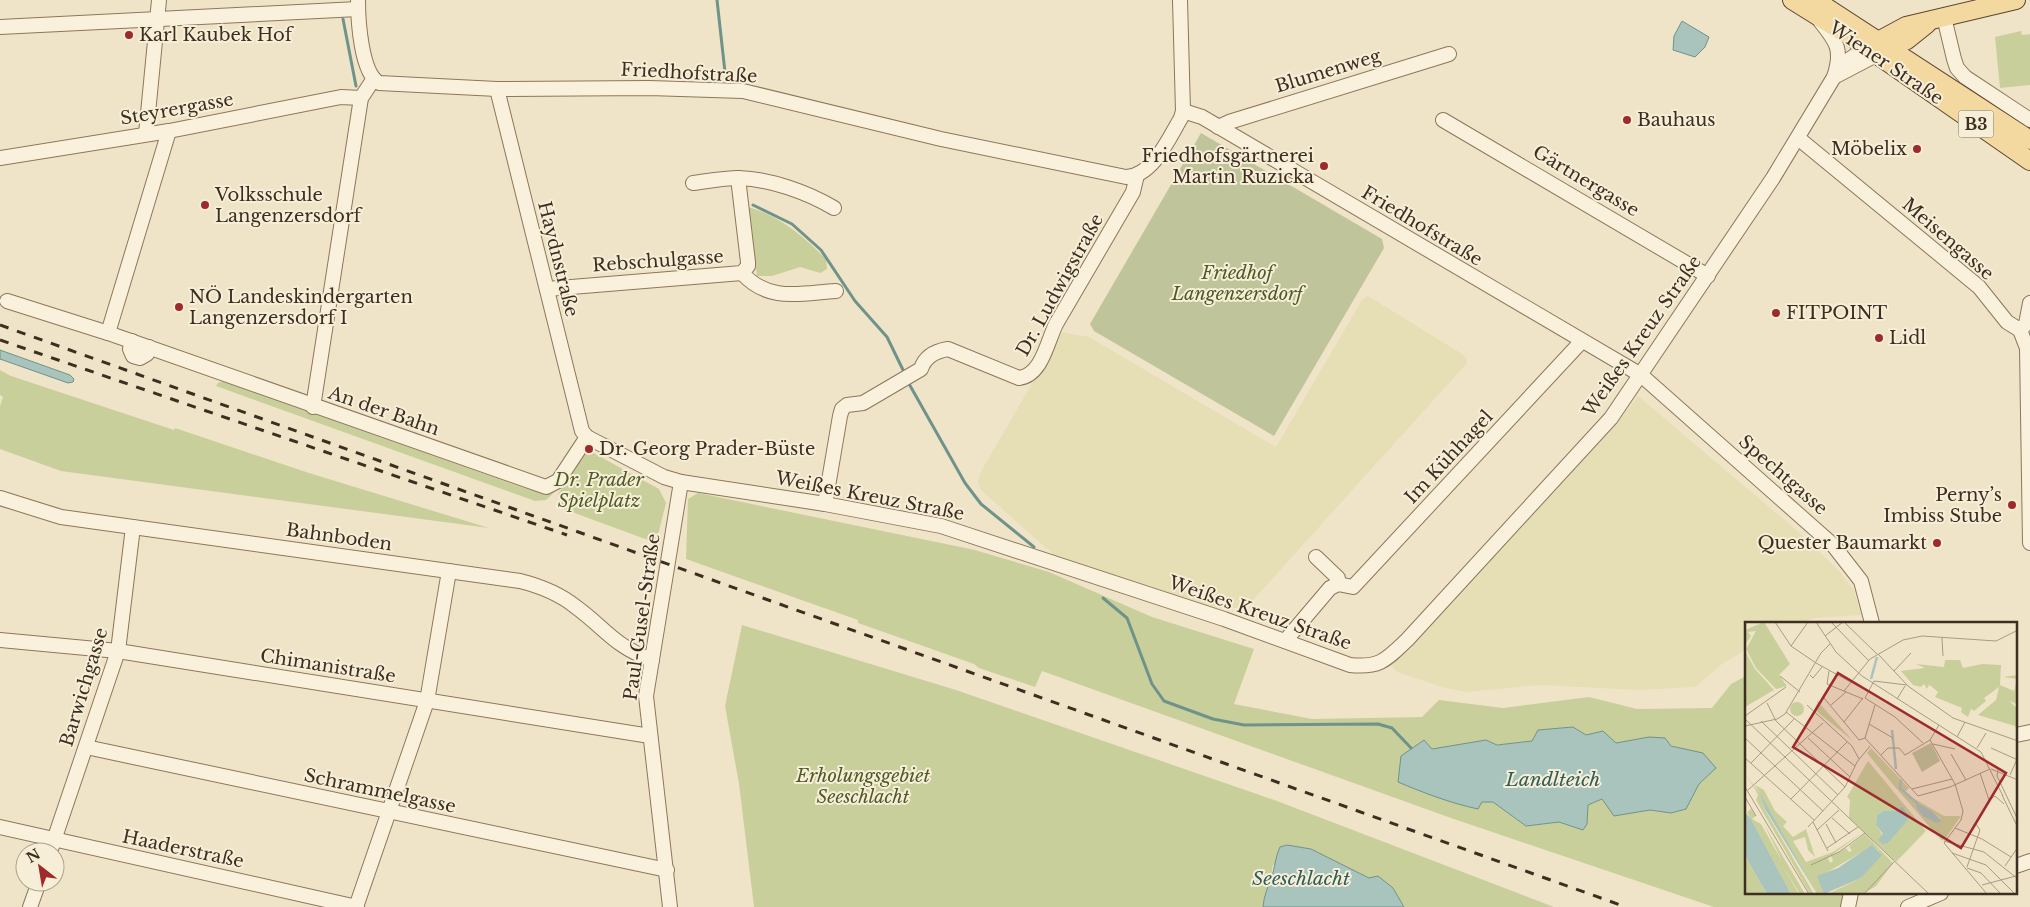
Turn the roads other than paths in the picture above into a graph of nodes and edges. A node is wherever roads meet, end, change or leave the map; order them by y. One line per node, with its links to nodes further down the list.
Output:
1 (159, 0): 8 (street)
2 (1180, 0): 18 (street)
3 (1792, 0): 6 (main road, Wiener Straße / B3)
4 (2016, 0): 7 (main road)
5 (358, 5): 8 (street); 15 (street)
6 (1815, 8): 11 (main road, Wiener Straße / B3); 13 (street)
7 (1938, 19): 10 (main road); 11 (main road); 20 (street, Wiener Straße)
8 (157, 20): 9 (street); 23 (street)
9 (0, 27)
10 (1914, 35): 11 (main road); 14 (main road)
11 (1877, 48): 13 (street, Weißes Kreuz Straße); 14 (main road, Wiener Straße / B3); 27 (main road, Wiener Straße / B3)
12 (1449, 54): 21 (street, Blumenweg)
13 (1836, 72): 24 (street, Weißes Kreuz Straße)
14 (1935, 78): 25 (main road, Wiener Straße / B3)
15 (374, 80): 16 (street, Friedhofstraße); 17 (street)
16 (497, 89): 28 (street, Friedhofstraße); 34 (street, Haydnstraße)
17 (361, 98): 22 (street, Steyrergasse); 42 (street)
18 (1183, 111): 21 (street, Friedhofstraße); 28 (street)
19 (1443, 120): 33 (street, Gärtnergasse)
20 (2030, 120)
21 (1218, 127): 40 (street, Friedhofstraße)
22 (169, 131): 23 (street, Steyrergasse); 39 (street)
23 (146, 134): 26 (street, Steyrergasse)
24 (1798, 138): 33 (street, Weißes Kreuz Straße); 38 (street, Meisengasse)
25 (2030, 140)
26 (0, 158)
27 (2030, 161)
28 (1137, 175): 46 (street, Dr. Ludwigstraße)
29 (738, 178): 30 (street); 31 (street); 32 (street, Rebschulgasse)
30 (692, 183)
31 (834, 208)
32 (742, 273): 34 (street, Rebschulgasse); 35 (street, Rebschulgasse)
33 (1708, 276): 41 (street, Weißes Kreuz Straße)
34 (547, 289): 43 (street, Haydnstraße)
35 (836, 291)
36 (7, 301): 39 (street, An der Bahn)
37 (2030, 303): 38 (street)
38 (2020, 330): 48 (street)
39 (108, 332): 42 (street, An der Bahn)
40 (1582, 341): 41 (street, Friedhofstraße); 51 (street, Im Kühhagel)
41 (1641, 375): 52 (street, Spechtgasse); 54 (street, Weißes Kreuz Straße)
42 (313, 407): 43 (street, An der Bahn)
43 (587, 437): 44 (street, Weißes Kreuz Straße)
44 (681, 482): 46 (street, Weißes Kreuz Straße); 56 (street, Paul-Gusel-Straße)
45 (0, 498): 47 (street, Bahnboden)
46 (826, 504): 54 (street, Weißes Kreuz Straße)
47 (132, 527): 50 (street, Bahnboden); 55 (street, Barwichgasse)
48 (2030, 543)
49 (1316, 557): 51 (street)
50 (449, 571): 56 (street, Bahnboden); 57 (street)
51 (1338, 584): 54 (street)
52 (1872, 622)
53 (0, 640): 55 (street, Chimanistraße)
54 (1284, 641)
55 (118, 651): 57 (street, Chimanistraße); 59 (street, Barwichgasse)
56 (652, 660): 58 (street, Paul-Gusel-Straße)
57 (427, 701): 58 (street, Chimanistraße); 60 (street)
58 (650, 736): 67 (street, Paul-Gusel-Straße)
59 (86, 747): 60 (street, Schrammelgasse); 63 (street, Barwichgasse)
60 (387, 813): 67 (street, Schrammelgasse); 72 (street)
61 (0, 827): 62 (street, Haaderstraße)
62 (41, 842)
63 (53, 842)
64 (65, 849): 72 (street, Haaderstraße)
65 (2030, 861): 66 (street)
66 (2018, 865)
67 (667, 870): 73 (street, Paul-Gusel-Straße)
68 (35, 892): 71 (street)
69 (1851, 894): 74 (street)
70 (1939, 894): 75 (street)
71 (30, 907)
72 (356, 907)
73 (670, 907)
74 (1848, 907)
75 (1908, 907)

